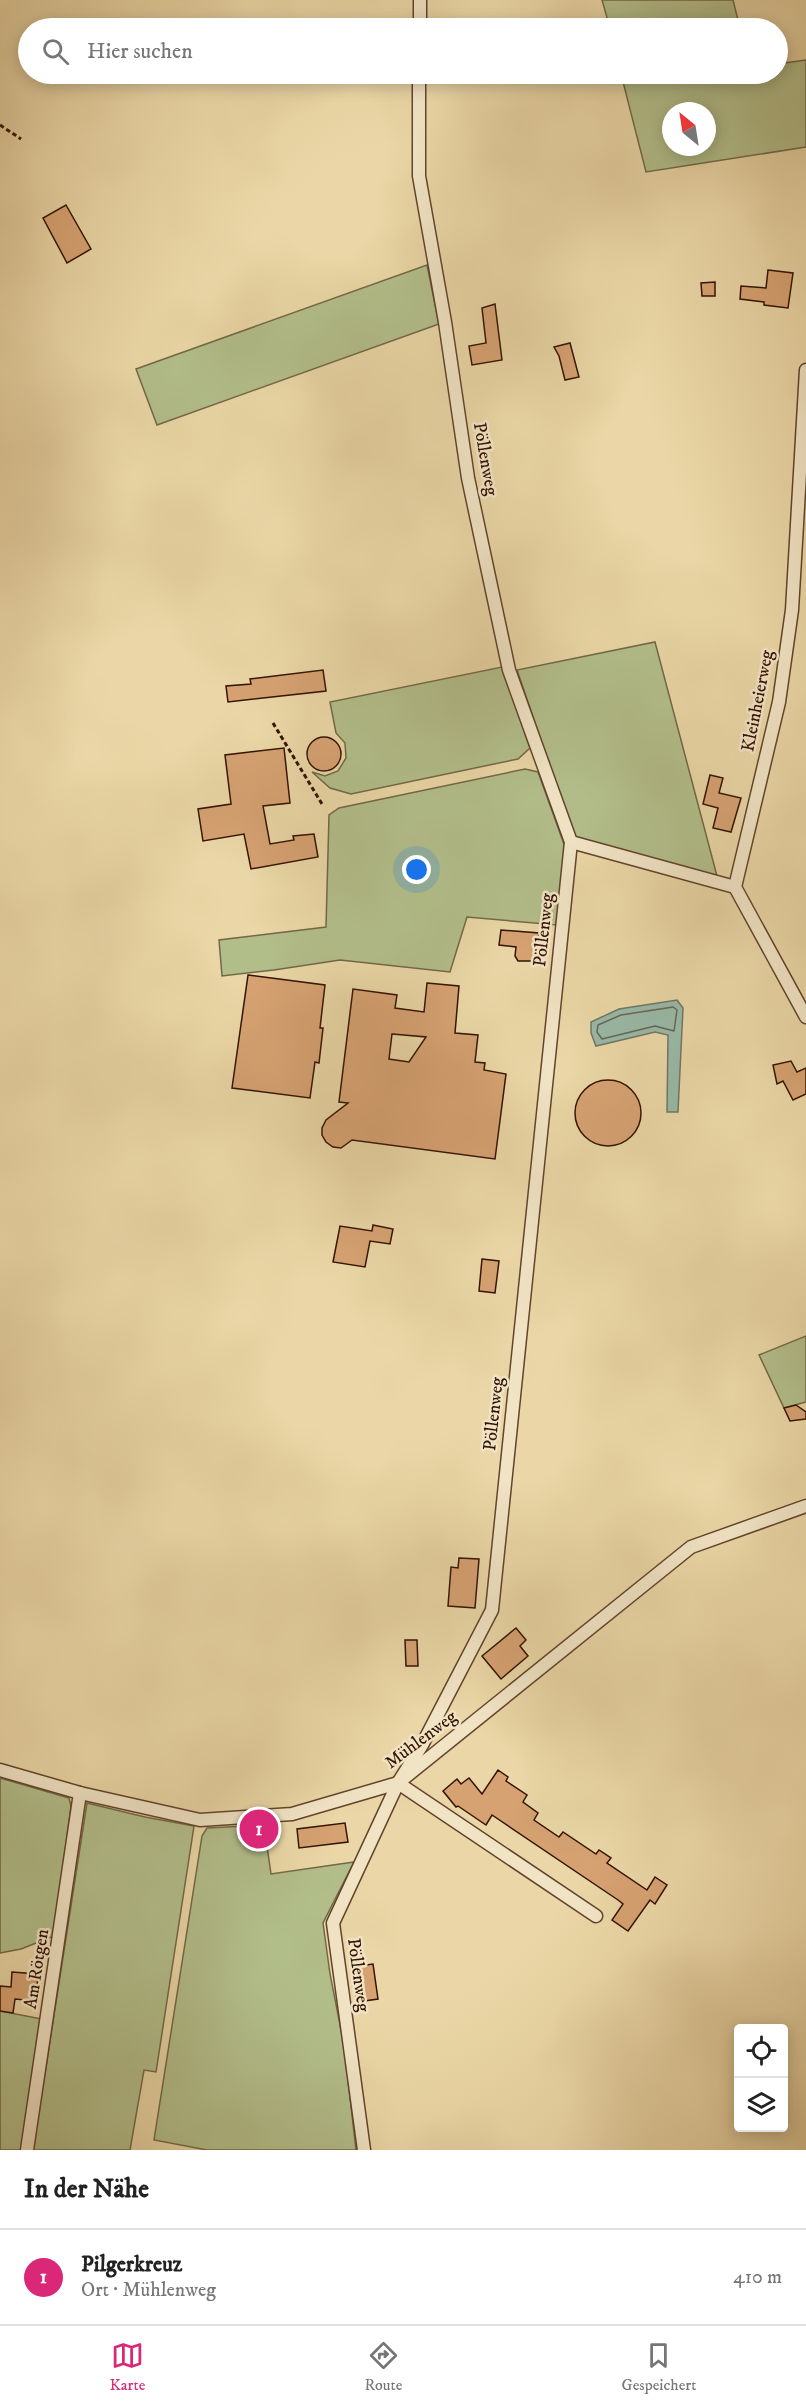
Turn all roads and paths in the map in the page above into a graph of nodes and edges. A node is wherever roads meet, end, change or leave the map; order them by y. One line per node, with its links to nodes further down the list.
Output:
1 (420, 0): 2 (street)
2 (420, 18)
3 (420, 84): 9 (street, Pöllenweg)
4 (0, 125): 5 (path)
5 (21, 139)
6 (806, 370): 10 (street, Kleinheierweg)
7 (273, 723): 8 (path)
8 (322, 804)
9 (571, 842): 10 (street); 14 (street, Pöllenweg)
10 (735, 887): 11 (street)
11 (806, 1017)
12 (806, 1506): 14 (street, Mühlenweg)
13 (0, 1770): 15 (street, Mühlenweg)
14 (398, 1783): 15 (street, Mühlenweg); 16 (street); 18 (street, Pöllenweg)
15 (80, 1793): 17 (street, Am Rötgen)
16 (596, 1916)
17 (27, 2150)
18 (364, 2150)

